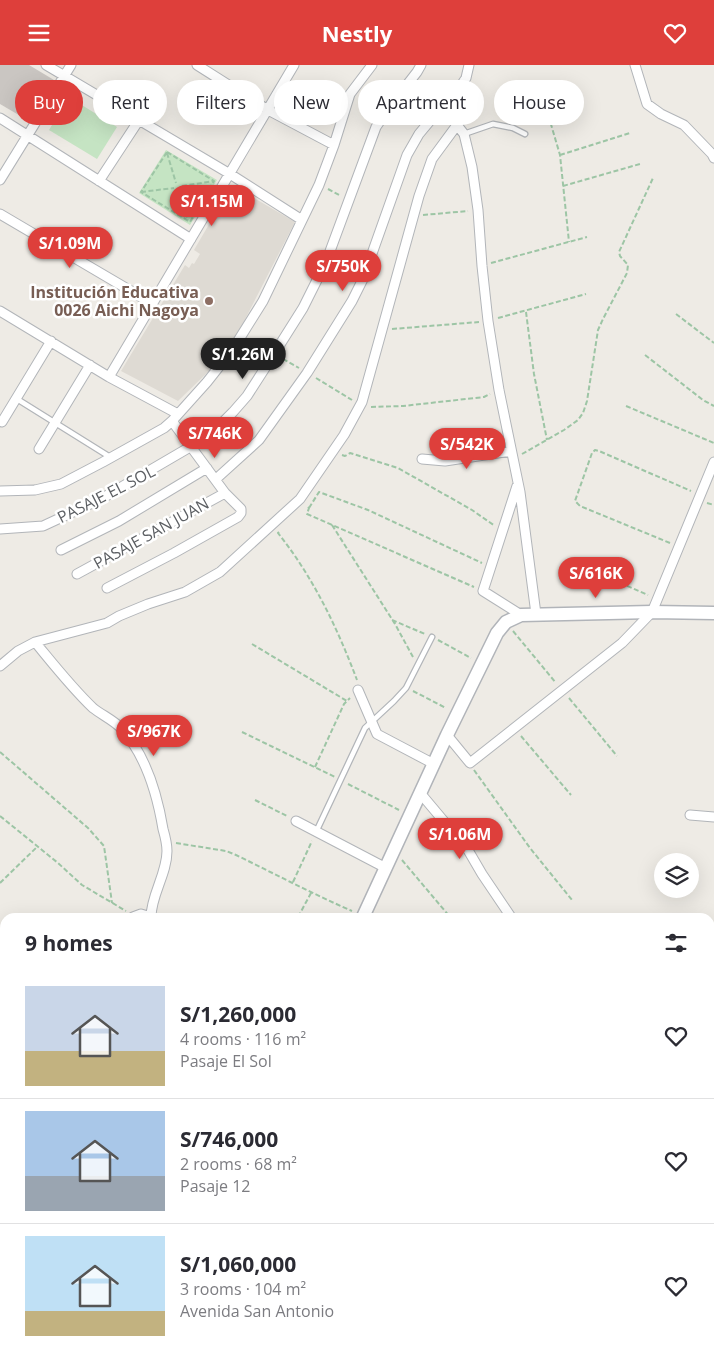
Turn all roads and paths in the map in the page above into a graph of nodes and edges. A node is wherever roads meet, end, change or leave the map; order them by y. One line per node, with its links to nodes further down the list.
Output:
1 (46, 65): 9 (street)
2 (72, 65): 9 (street)
3 (197, 65): 12 (street)
4 (294, 65): 12 (street)
5 (372, 65): 24 (street)
6 (421, 65): 42 (street, PASAJE EL SOL)
7 (469, 65): 10 (street)
8 (635, 65): 27 (street)
9 (65, 76): 11 (street); 22 (street)
10 (465, 80)
11 (93, 92)
12 (268, 110): 24 (street); 29 (street)
13 (0, 119): 22 (street)
14 (135, 125): 32 (street)
15 (149, 125): 23 (street)
16 (426, 125): 82 (street)
17 (457, 125): 20 (street); 45 (street)
18 (551, 125): 26 (path)
19 (630, 133): 26 (path)
20 (464, 134): 21 (lane); 43 (street)
21 (525, 134)
22 (29, 136): 31 (street); 32 (street)
23 (174, 141): 25 (path); 29 (street)
24 (334, 145): 35 (street)
25 (166, 152): 33 (path); 34 (path); 40 (path)
26 (560, 155): 37 (path)
27 (714, 158)
28 (640, 164): 37 (path)
29 (230, 174): 46 (street); 49 (street)
30 (653, 178): 72 (path)
31 (0, 180)
32 (99, 181): 41 (street)
33 (214, 181): 36 (path); 47 (path)
34 (176, 183)
35 (319, 185): 42 (path); 46 (street)
36 (182, 186)
37 (562, 186): 50 (path)
38 (174, 188): 40 (path)
39 (179, 191): 47 (path)
40 (141, 193): 41 (path); 47 (path)
41 (134, 203): 49 (street)
42 (348, 205): 74 (street, PASAJE EL SOL)
43 (478, 210): 45 (path); 51 (street)
44 (0, 214): 53 (street)
45 (414, 215): 58 (street)
46 (302, 220): 69 (street)
47 (188, 221)
48 (587, 237): 50 (path)
49 (191, 239): 53 (street)
50 (569, 242): 51 (path)
51 (482, 266): 57 (street)
52 (586, 294): 55 (path)
53 (153, 304): 63 (street)
54 (0, 311): 59 (street)
55 (526, 311): 57 (path); 72 (path)
56 (676, 314): 60 (path)
57 (488, 321): 58 (path); 64 (street)
58 (382, 330): 68 (street)
59 (51, 341): 62 (street); 65 (street)
60 (714, 343)
61 (645, 355): 67 (path)
62 (90, 365): 63 (street); 71 (street)
63 (109, 377): 69 (street)
64 (499, 390): 68 (path); 77 (street)
65 (16, 398): 70 (street); 71 (lane)
66 (626, 406): 73 (path)
67 (714, 406)
68 (359, 407): 76 (street)
69 (175, 418): 74 (street); 78 (street)
70 (2, 422)
71 (55, 424): 75 (street); 78 (lane)
72 (547, 440): 77 (path)
73 (714, 443)
74 (190, 447): 81 (street); 91 (street, PASAJE EL SOL)
75 (40, 449)
76 (332, 452): 87 (street); 92 (path)
77 (512, 455): 79 (street); 83 (street)
78 (111, 458): 84 (street)
79 (422, 459)
80 (714, 462): 86 (street)
81 (207, 468): 82 (street); 94 (street)
82 (216, 479): 85 (street)
83 (518, 483): 92 (street); 103 (street)
84 (0, 491)
85 (226, 493): 97 (street, PASAJE SAN JUAN); 98 (street)
86 (700, 495): 93 (street); 93 (path)
87 (300, 499): 88 (path); 89 (street)
88 (309, 508): 90 (path); 96 (path)
89 (273, 524): 106 (street); 111 (path)
90 (332, 525): 99 (path); 108 (path)
91 (0, 529)
92 (503, 531): 96 (street)
93 (679, 547): 100 (street)
94 (61, 550)
95 (572, 562): 100 (path)
96 (491, 567): 99 (street)
97 (77, 573)
98 (107, 588)
99 (483, 591): 104 (street)
100 (657, 599): 101 (street)
101 (652, 612): 102 (street); 103 (street); 115 (street)
102 (714, 613)
103 (536, 614): 104 (street)
104 (521, 615): 113 (street)
105 (432, 637): 108 (lane)
106 (35, 642): 109 (street); 132 (street)
107 (252, 644): 112 (path)
108 (418, 665): 110 (lane)
109 (0, 666)
110 (406, 688): 113 (path); 114 (lane)
111 (358, 690): 112 (path); 114 (street)
112 (347, 701): 121 (path)
113 (457, 714): 117 (street)
114 (372, 723): 120 (street); 122 (lane)
115 (515, 728): 119 (street); 124 (path)
116 (242, 731): 121 (path)
117 (447, 735): 119 (street); 120 (street)
118 (0, 751): 140 (path)
119 (470, 763): 139 (path)
120 (434, 764): 123 (street)
121 (315, 767): 122 (path)
122 (341, 780): 128 (path); 131 (lane)
123 (421, 793): 128 (street); 147 (street)
124 (572, 795)
125 (255, 801): 130 (path)
126 (690, 815): 129 (street)
127 (0, 816): 133 (path)
128 (411, 816): 134 (street)
129 (714, 817)
130 (296, 821): 131 (street)
131 (316, 832): 135 (street); 136 (path)
132 (165, 841): 136 (path); 142 (street)
133 (38, 846): 137 (path); 140 (path)
134 (394, 851): 135 (street); 146 (path)
135 (386, 868): 145 (street)
136 (293, 882): 138 (path)
137 (0, 883)
138 (311, 893): 143 (path); 144 (path)
139 (572, 900)
140 (112, 903): 141 (path)
141 (128, 913)
142 (151, 913)
143 (300, 913)
144 (359, 913)
145 (367, 913)
146 (447, 913)
147 (508, 913)

